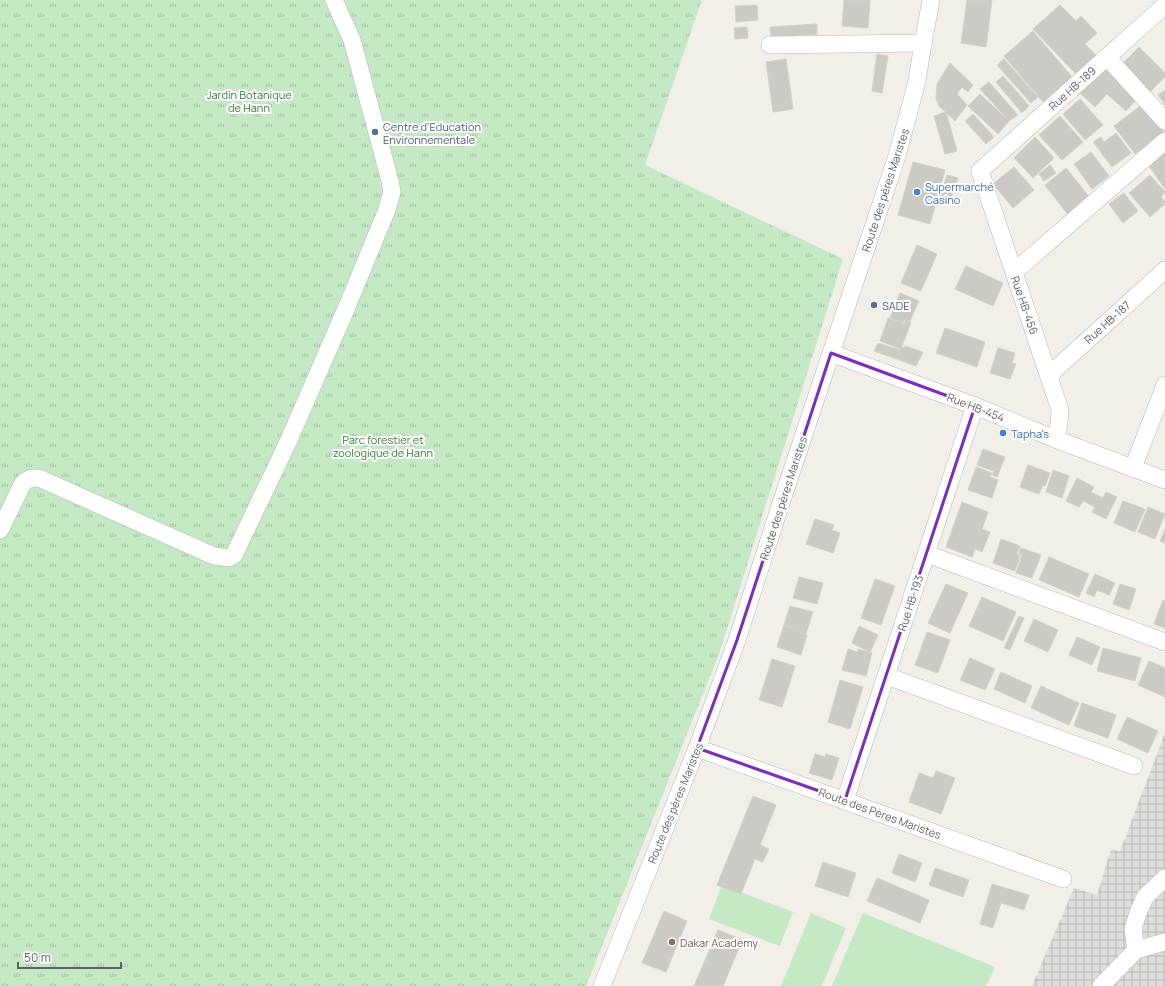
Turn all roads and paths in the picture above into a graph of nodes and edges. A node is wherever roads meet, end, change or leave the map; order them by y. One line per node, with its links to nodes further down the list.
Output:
1 (334, 0): 19 (street)
2 (931, 0): 4 (street, Route des pères Maristes)
3 (1165, 5): 6 (street, Rue HB-189)
4 (923, 43): 5 (street); 12 (street, Route des pères Maristes)
5 (770, 45)
6 (1107, 57): 7 (street); 9 (street, Rue HB-189)
7 (1165, 121)
8 (1165, 141): 11 (street)
9 (980, 171): 11 (street, Rue HB-456)
10 (1165, 270): 13 (street, Rue HB-187)
11 (1014, 272): 13 (street, Rue HB-456)
12 (831, 353): 15 (street, Rue HB-454); 23 (street, Route des pères Maristes)
13 (1049, 375): 16 (street, Rue HB-456)
14 (1165, 385): 17 (street)
15 (976, 406): 16 (street, Rue HB-454); 20 (street, Rue HB-193)
16 (1055, 440): 17 (street, Rue HB-454)
17 (1133, 468): 18 (street, Rue HB-454)
18 (1165, 480)
19 (0, 530)
20 (927, 554): 21 (street); 22 (street, Rue HB-193)
21 (1165, 642)
22 (886, 676): 24 (street); 25 (street, Rue HB-193)
23 (697, 748): 25 (street, Route des Pères Maristes); 30 (street, Route des pères Maristes)
24 (1134, 766)
25 (845, 800): 27 (street, Route des Pères Maristes)
26 (1165, 878): 29 (street)
27 (1063, 879)
28 (1165, 942): 29 (street)
29 (1136, 950): 31 (street)
30 (602, 986)
31 (1101, 986)

